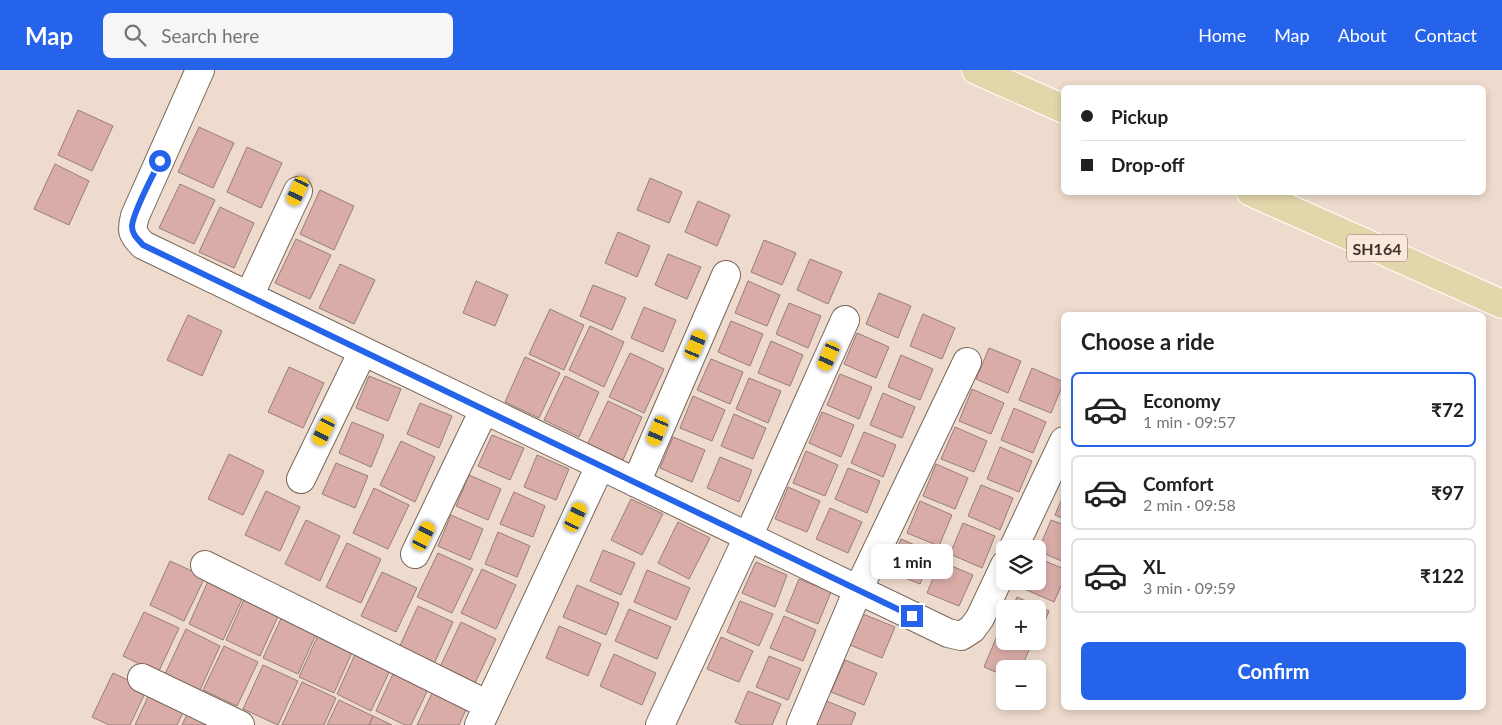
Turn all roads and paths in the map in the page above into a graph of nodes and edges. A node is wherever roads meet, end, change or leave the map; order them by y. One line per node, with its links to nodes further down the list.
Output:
1 (200, 70): 7 (street)
2 (976, 70): 3 (main road)
3 (1061, 108)
4 (298, 191): 7 (street)
5 (1258, 195): 8 (main road, SH164)
6 (726, 275): 16 (street)
7 (249, 296): 10 (street)
8 (1502, 304)
9 (846, 320): 17 (street)
10 (363, 351): 12 (street); 15 (street)
11 (967, 362): 22 (street)
12 (484, 410): 14 (street); 19 (street)
13 (1061, 447): 18 (street)
14 (600, 466): 16 (street); 24 (street)
15 (301, 478)
16 (636, 483): 17 (street)
17 (748, 537): 22 (street); 26 (street)
18 (1017, 540)
19 (415, 554)
20 (205, 565): 24 (street)
21 (996, 584): 22 (street)
22 (858, 590): 27 (street)
23 (142, 678): 25 (street)
24 (483, 715)
25 (240, 725)
26 (660, 725)
27 (801, 725)

